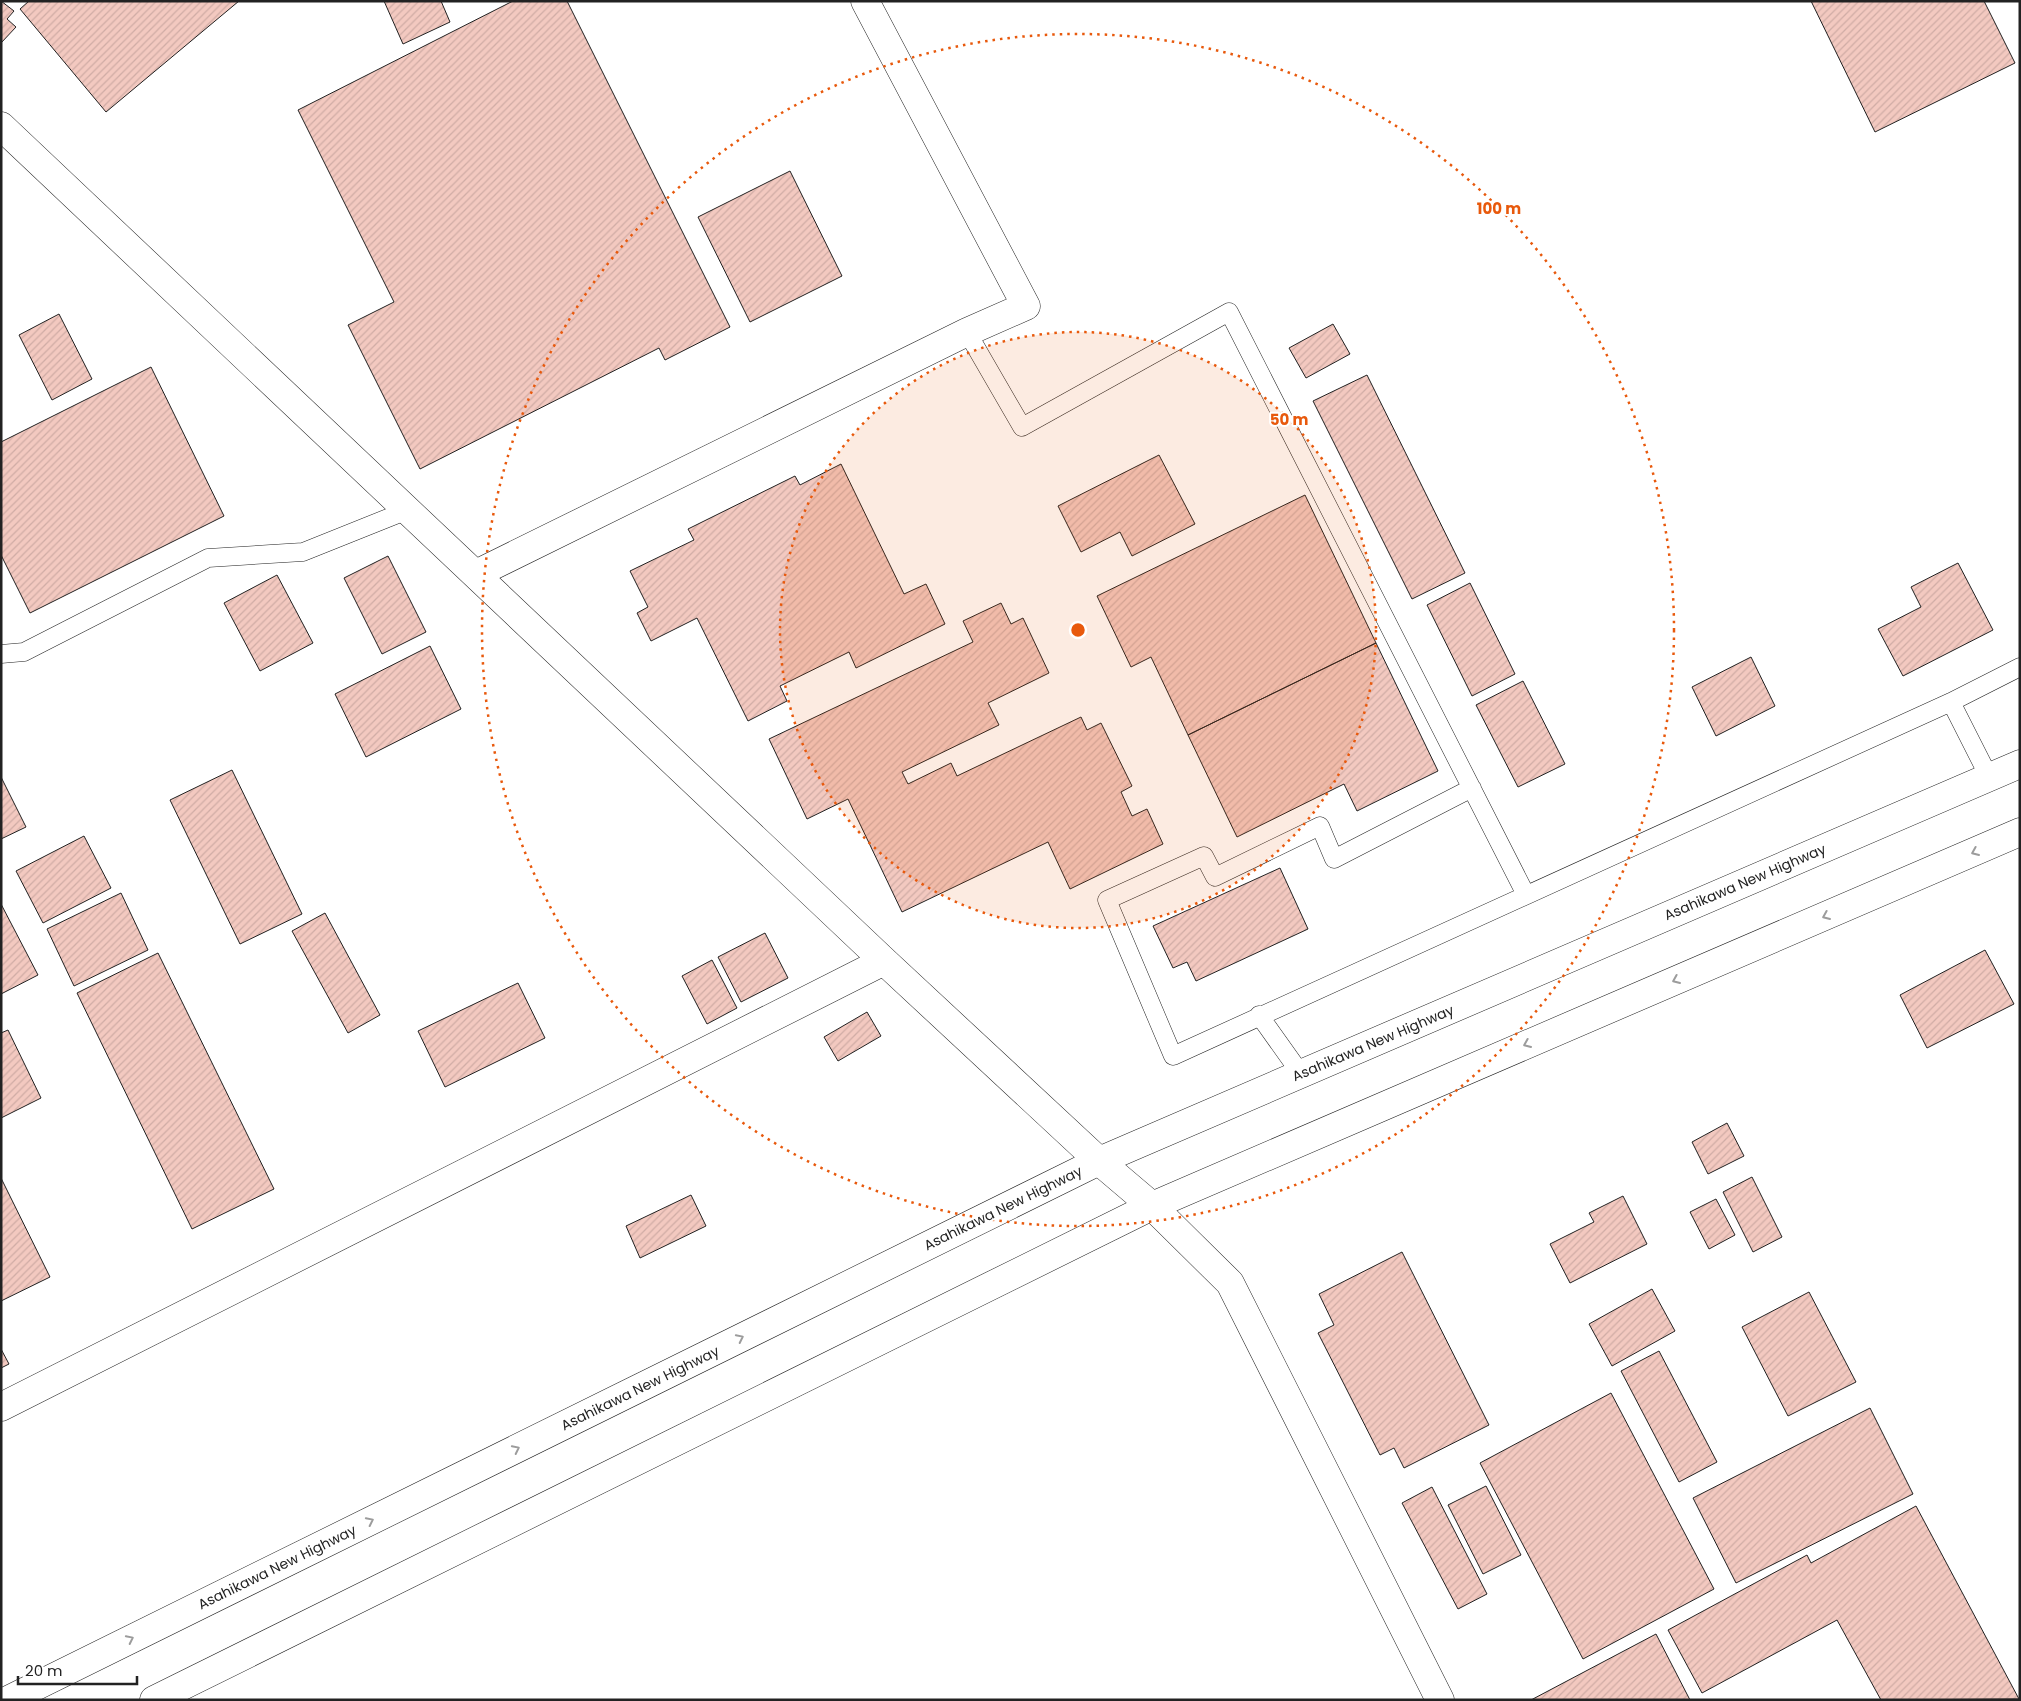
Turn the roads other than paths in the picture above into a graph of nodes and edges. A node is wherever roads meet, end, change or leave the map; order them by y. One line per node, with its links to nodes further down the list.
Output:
1 (865, 1): 3 (main road)
2 (1, 126): 4 (main road)
3 (967, 332): 5 (main road); 11 (lane)
4 (408, 510): 5 (main road); 6 (lane)
5 (476, 574): 14 (main road)
6 (1, 654)
7 (2020, 667): 8 (lane)
8 (1951, 702): 10 (lane); 13 (lane)
9 (2020, 764): 10 (main road, Asahikawa New Highway)
10 (1989, 777): 16 (main road, Asahikawa New Highway)
11 (1472, 788): 13 (lane); 15 (lane)
12 (2020, 832): 18 (main road, one-way to 18)
13 (1526, 895): 15 (lane)
14 (884, 960): 17 (main road); 19 (main road)
15 (1259, 1016): 16 (lane)
16 (1301, 1074): 17 (main road, Asahikawa New Highway)
17 (1099, 1161): 18 (main road); 20 (main road, Asahikawa New Highway, one-way to 17)
18 (1152, 1206): 21 (main road); 22 (main road)
19 (1, 1407)
20 (8, 1700)
21 (154, 1700)
22 (1440, 1700)

